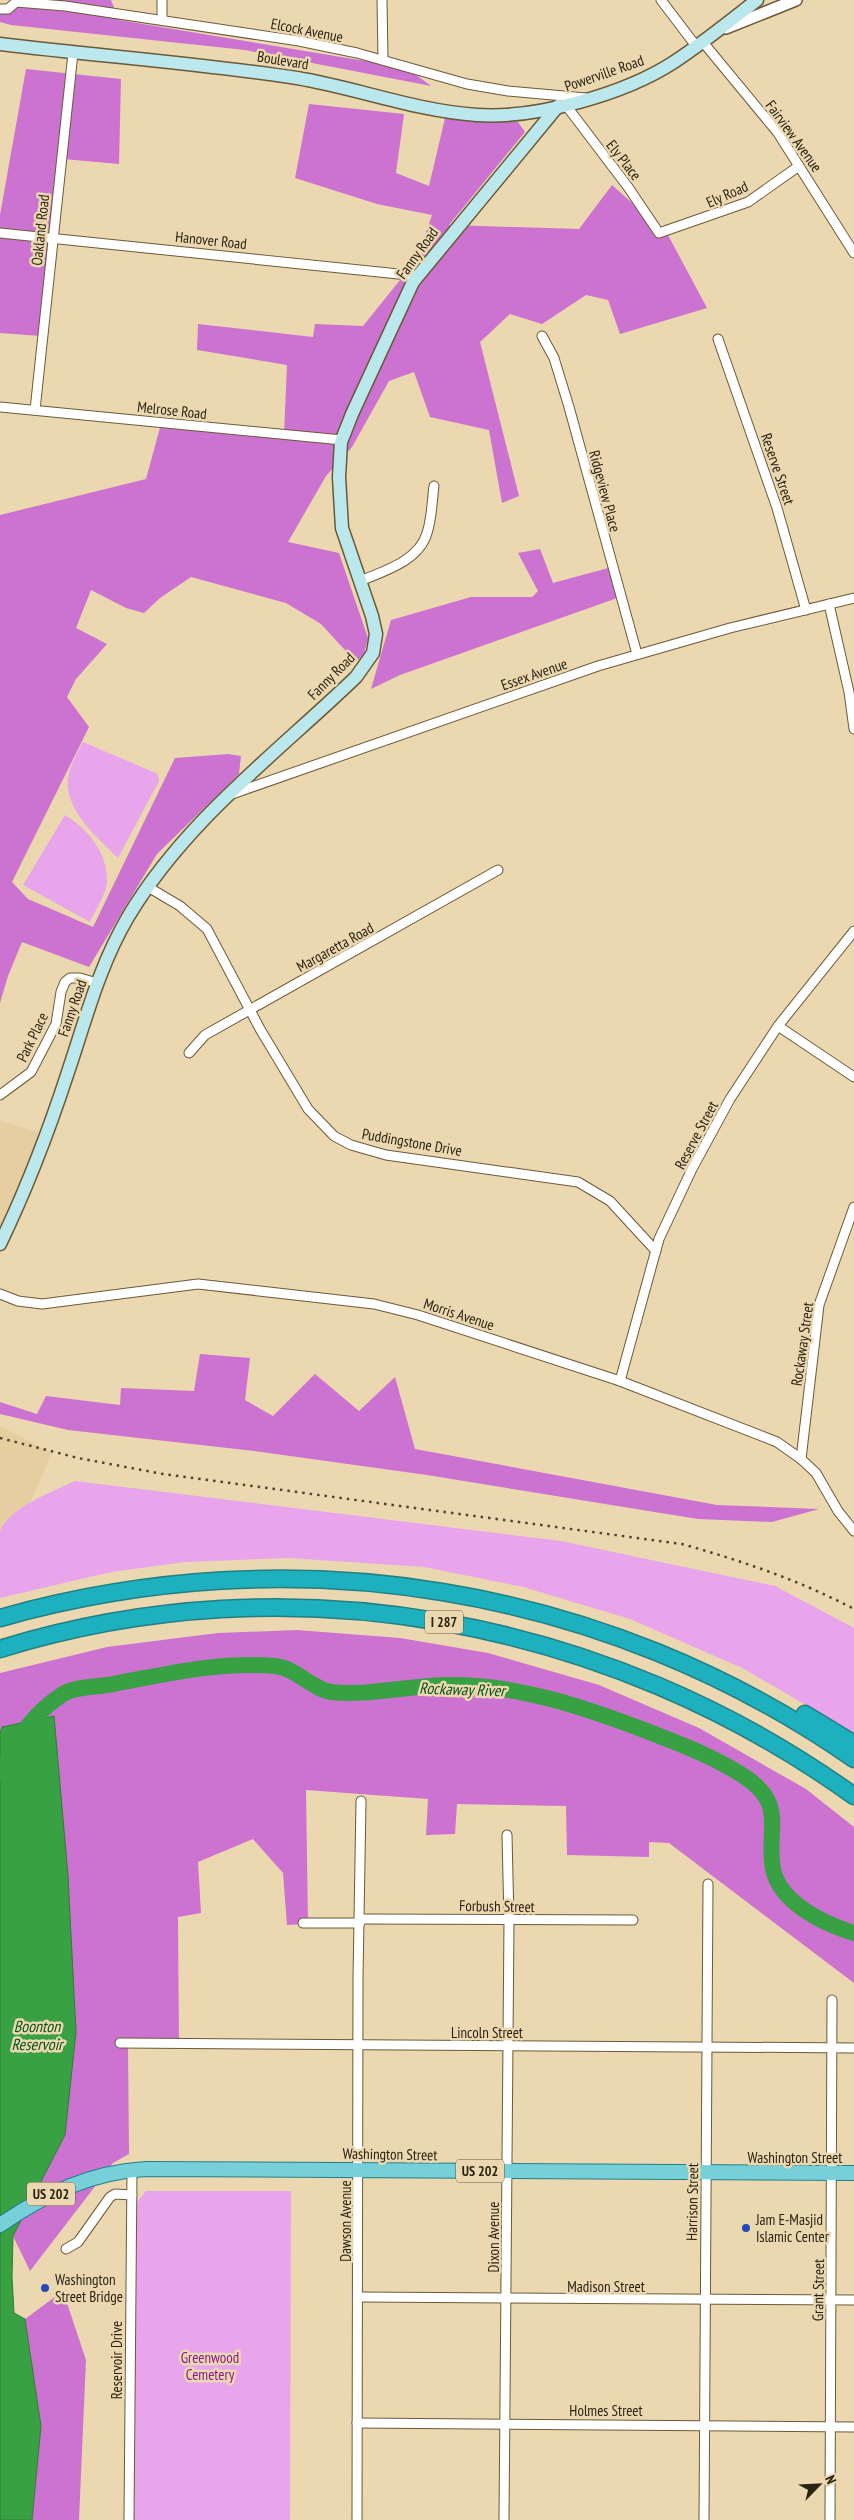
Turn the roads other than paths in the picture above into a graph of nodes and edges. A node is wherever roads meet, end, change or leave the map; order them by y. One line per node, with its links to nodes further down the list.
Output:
1 (162, 0): 8 (street)
2 (382, 0): 13 (street)
3 (661, 0): 10 (street, Fairview Avenue)
4 (757, 0): 9 (main road, Powerville Road)
5 (796, 0): 9 (street)
6 (16, 1): 7 (street); 8 (street, Elcock Avenue)
7 (0, 10)
8 (162, 20): 13 (street, Elcock Avenue)
9 (713, 33): 10 (main road, Powerville Road)
10 (699, 43): 14 (main road, Powerville Road); 16 (street, Fairview Avenue)
11 (0, 44): 12 (main road, Boulevard)
12 (73, 53): 15 (main road, Boulevard); 19 (street, Oakland Road)
13 (383, 60): 14 (street, Elcock Avenue)
14 (590, 98): 15 (main road, Powerville Road)
15 (561, 105): 18 (street, Ely Place); 21 (main road, Fanny Road)
16 (799, 166): 18 (street, Ely Road); 20 (street, Fairview Avenue)
17 (0, 233): 19 (street, Hanover Road)
18 (659, 233)
19 (53, 238): 21 (street, Hanover Road); 25 (street, Oakland Road)
20 (854, 252)
21 (418, 276): 26 (main road, Fanny Road)
22 (542, 336): 32 (street, Ridgeview Place)
23 (718, 339): 31 (street, Reserve Street)
24 (0, 407): 25 (street, Melrose Road)
25 (35, 410): 26 (street, Melrose Road)
26 (342, 440): 28 (main road, Fanny Road)
27 (434, 486): 28 (street)
28 (360, 581): 34 (main road, Fanny Road)
29 (854, 598): 30 (street, Essex Avenue)
30 (829, 604): 31 (street, Essex Avenue); 33 (street)
31 (806, 610): 32 (street, Essex Avenue)
32 (637, 654): 34 (street, Essex Avenue)
33 (854, 729)
34 (228, 795): 36 (main road, Fanny Road)
35 (498, 870): 39 (street, Margaretta Road)
36 (148, 887): 38 (main road, Fanny Road); 39 (street, Puddingstone Drive)
37 (854, 931): 40 (street, Reserve Street)
38 (97, 983): 43 (street, Park Place); 45 (main road, Fanny Road)
39 (250, 1010): 41 (street, Margaretta Road); 46 (street, Puddingstone Drive)
40 (778, 1026): 42 (street); 46 (street, Reserve Street)
41 (190, 1053)
42 (854, 1077)
43 (0, 1095)
44 (854, 1207): 49 (street, Rockaway Street)
45 (0, 1244)
46 (656, 1251): 48 (street, Reserve Street)
47 (0, 1294): 48 (street, Morris Avenue)
48 (620, 1381): 49 (street, Morris Avenue)
49 (801, 1459): 50 (street, Morris Avenue)
50 (854, 1531)
51 (541, 1613): 52 (highway, I 287); 54 (highway); 55 (highway, I 287)
52 (0, 1618)
53 (0, 1649): 56 (highway, I 287)
54 (854, 1744)
55 (854, 1759)
56 (854, 1796)
57 (361, 1801): 62 (street, Dawson Avenue)
58 (507, 1835): 60 (street, Dixon Avenue)
59 (708, 1884): 68 (street, Harrison Street)
60 (509, 1920): 61 (street, Forbush Street); 62 (street, Forbush Street); 67 (street, Dixon Avenue)
61 (633, 1920)
62 (360, 1921): 63 (street, Forbush Street); 66 (street, Dawson Avenue)
63 (303, 1922)
64 (832, 2000): 69 (street, Grant Street)
65 (120, 2043): 66 (street, Lincoln Street)
66 (359, 2045): 67 (street, Lincoln Street); 72 (street, Dawson Avenue)
67 (507, 2046): 68 (street, Lincoln Street); 73 (street, Dixon Avenue)
68 (707, 2047): 69 (street, Lincoln Street); 75 (street, Harrison Street)
69 (832, 2047): 70 (street, Lincoln Street); 76 (street, Grant Street)
70 (854, 2048)
71 (132, 2170): 72 (main road, Washington Street / US 202); 77 (street, Reservoir Drive); 78 (main road, Washington Street / US 202)
72 (359, 2170): 73 (main road, Washington Street / US 202); 80 (street, Dawson Avenue)
73 (507, 2172): 75 (main road, Washington Street / US 202); 81 (street, Dixon Avenue)
74 (854, 2172): 76 (main road, Washington Street / US 202)
75 (706, 2173): 76 (main road, Washington Street / US 202); 82 (street, Harrison Street)
76 (833, 2173): 83 (street, Grant Street)
77 (132, 2195): 79 (street); 90 (street, Reservoir Drive)
78 (0, 2225)
79 (66, 2249)
80 (358, 2297): 81 (street, Madison Street); 85 (street, Dawson Avenue)
81 (506, 2298): 82 (street, Madison Street); 86 (street, Dixon Avenue)
82 (705, 2300): 83 (street, Madison Street); 87 (street, Harrison Street)
83 (832, 2300): 84 (street, Madison Street); 88 (street, Grant Street)
84 (854, 2300)
85 (357, 2423): 86 (street, Holmes Street); 91 (street, Dawson Avenue)
86 (504, 2424): 87 (street, Holmes Street); 92 (street, Dixon Avenue)
87 (705, 2425): 88 (street, Holmes Street); 93 (street, Harrison Street)
88 (830, 2426): 89 (street, Holmes Street); 94 (street, Grant Street)
89 (854, 2426)
90 (129, 2520)
91 (357, 2520)
92 (504, 2520)
93 (704, 2520)
94 (830, 2520)

